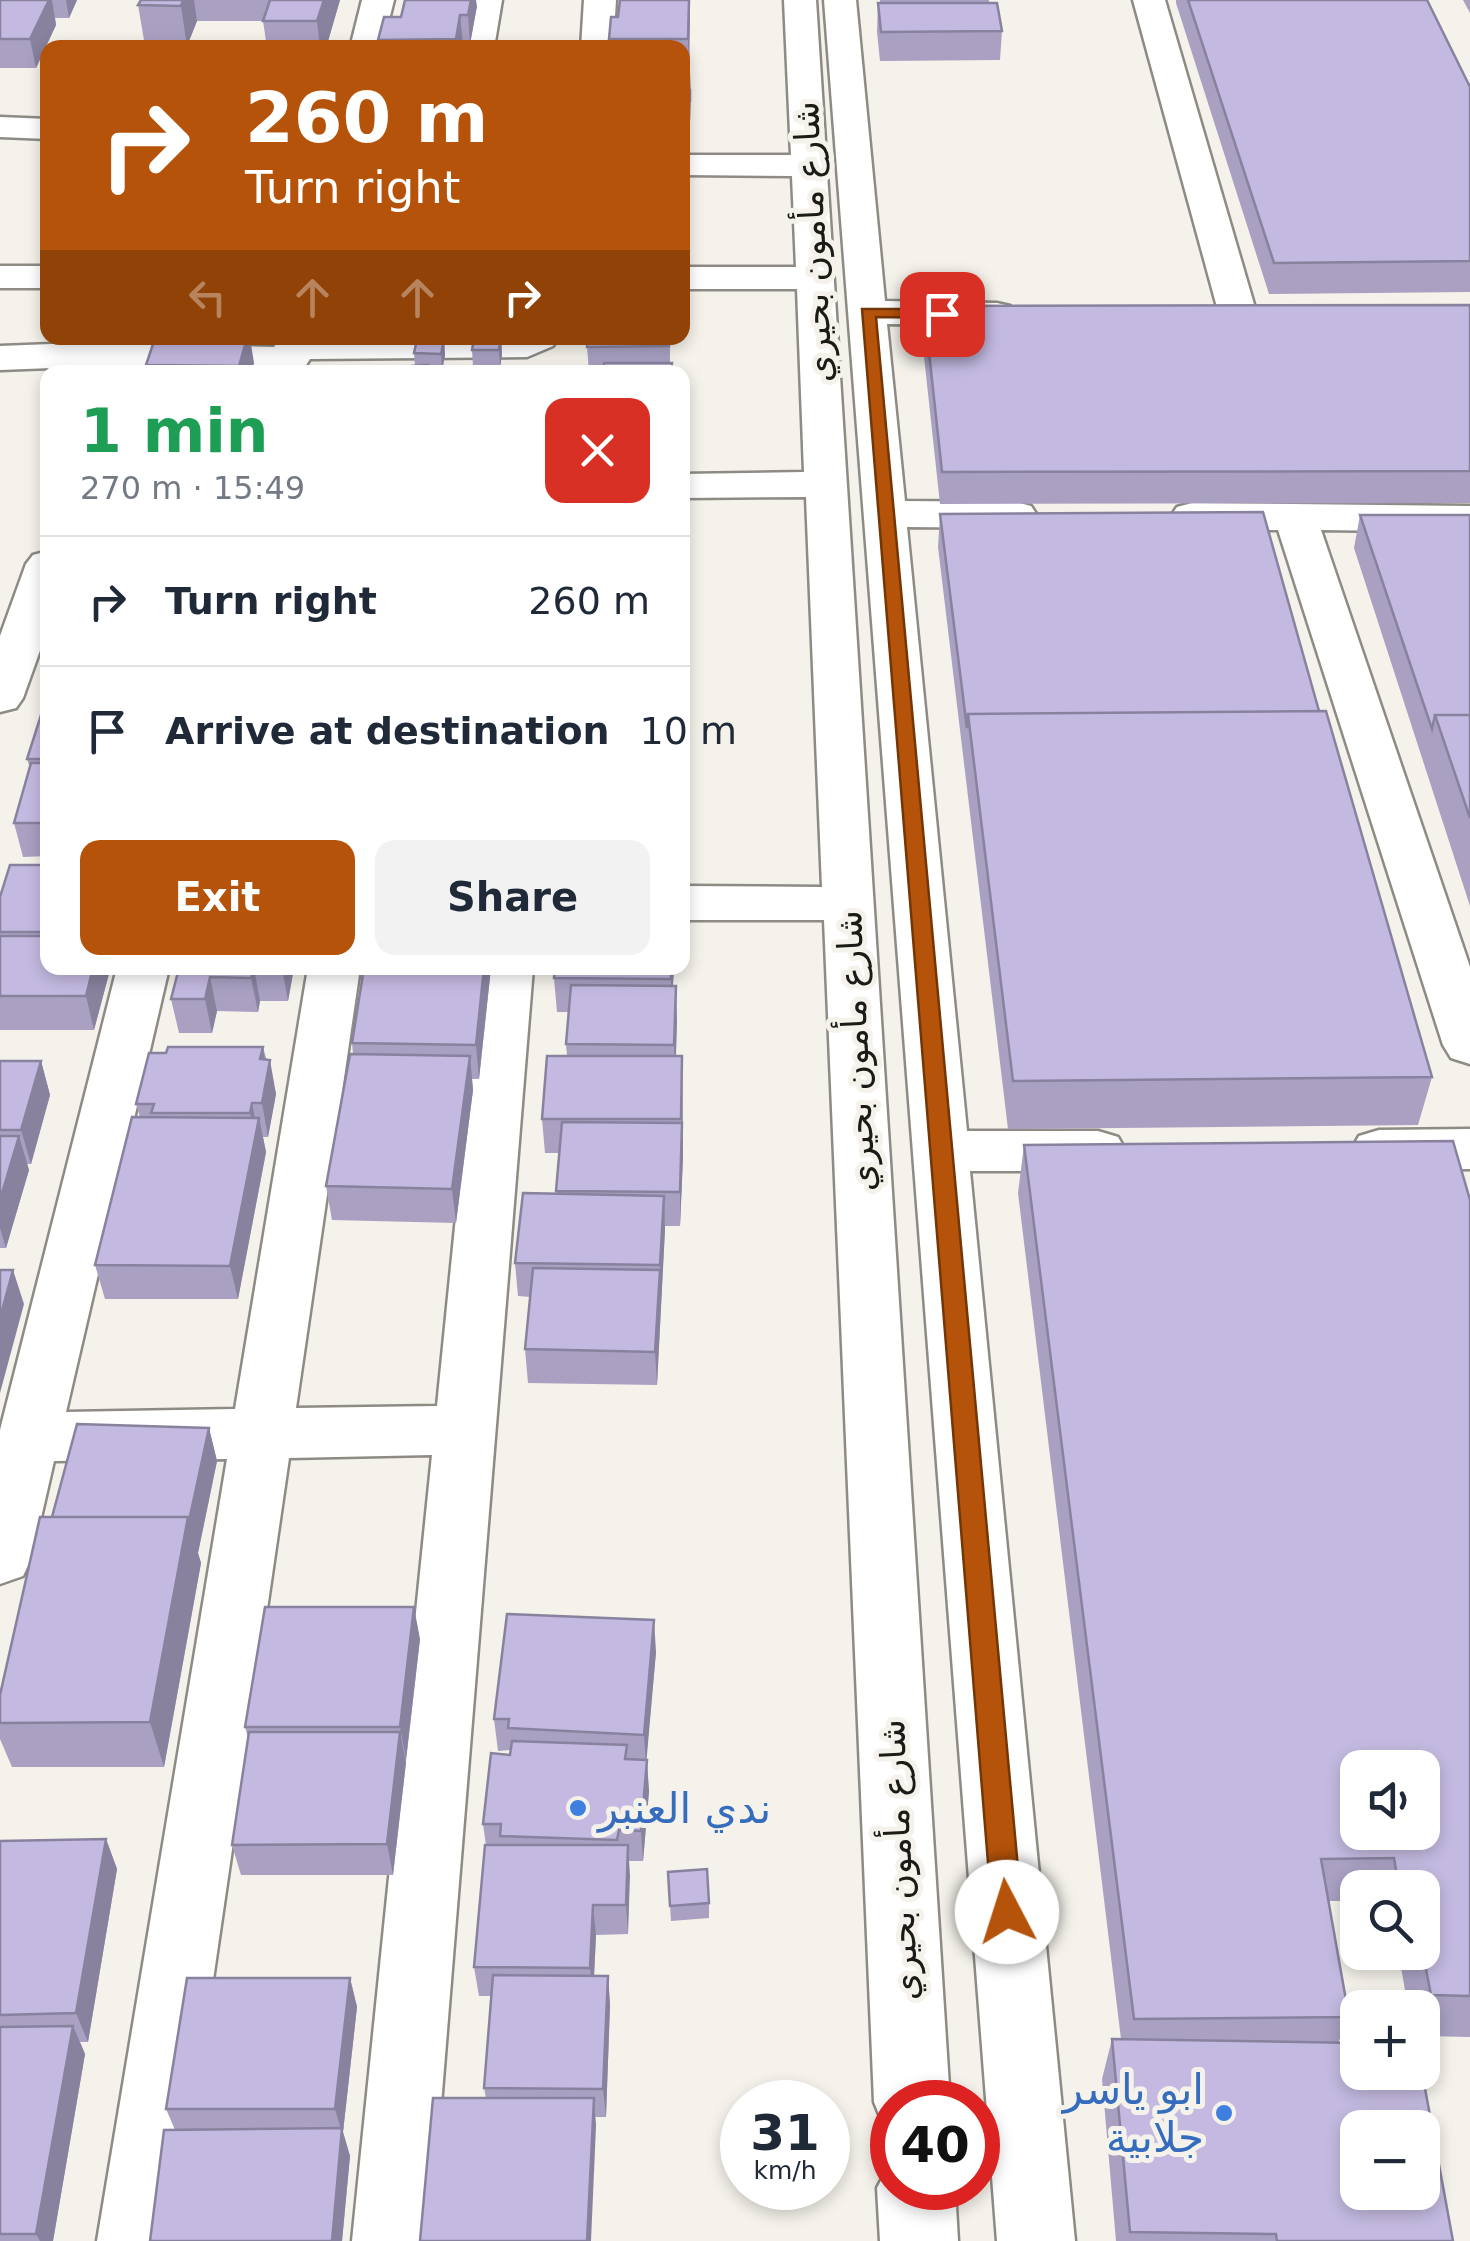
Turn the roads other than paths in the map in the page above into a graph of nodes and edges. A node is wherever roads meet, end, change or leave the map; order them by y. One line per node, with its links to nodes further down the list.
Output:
1 (378, 0): 7 (street)
2 (486, 0): 8 (street)
3 (600, 0): 9 (street)
4 (800, 0): 13 (street, شارع مأمون بحيري)
5 (840, 0): 18 (street, شارع مأمون بحيري)
6 (1150, 0): 21 (street)
7 (368, 40)
8 (479, 40)
9 (597, 40)
10 (0, 127): 11 (street)
11 (40, 129)
12 (690, 164): 13 (street)
13 (808, 166): 17 (street, شارع مأمون بحيري)
14 (0, 277): 15 (street)
15 (40, 277)
16 (690, 278): 17 (street)
17 (814, 278): 27 (street, شارع مأمون بحيري)
18 (868, 312): 19 (street); 29 (street, شارع مأمون بحيري)
19 (1024, 314)
20 (1200, 317): 21 (street)
21 (1239, 318): 22 (street)
22 (1278, 318)
23 (397, 345): 24 (street)
24 (292, 354): 25 (street)
25 (104, 355): 26 (street)
26 (0, 358)
27 (825, 484): 28 (street); 37 (street, شارع مأمون بحيري)
28 (690, 486)
29 (884, 514): 30 (street); 45 (street, شارع مأمون بحيري)
30 (1060, 515)
31 (1158, 516): 32 (street)
32 (1295, 518): 33 (street); 41 (street)
33 (1470, 519)
34 (40, 586): 35 (street)
35 (0, 698)
36 (690, 903): 37 (street)
37 (848, 904): 50 (street, شارع مأمون بحيري)
38 (141, 975): 48 (street)
39 (333, 975): 47 (street)
40 (506, 975): 46 (street)
41 (1470, 1044)
42 (1333, 1150): 43 (street)
43 (1470, 1150)
44 (1156, 1151): 45 (street)
45 (941, 1152): 55 (street, شارع مأمون بحيري)
46 (465, 1430): 47 (street); 53 (street)
47 (261, 1434): 48 (street); 52 (street)
48 (29, 1437): 49 (street)
49 (0, 1557)
50 (911, 2080)
51 (917, 2210): 54 (street)
52 (136, 2241)
53 (391, 2241)
54 (919, 2241)
55 (1036, 2241)

